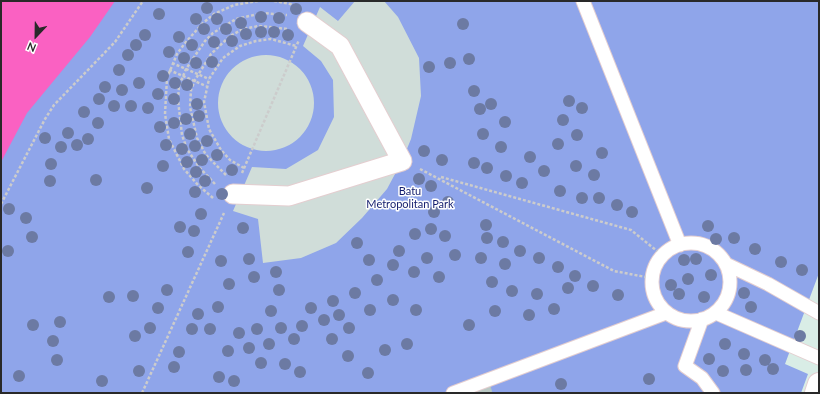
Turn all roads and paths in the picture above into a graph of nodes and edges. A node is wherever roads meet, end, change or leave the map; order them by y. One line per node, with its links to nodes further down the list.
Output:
1 (143, 1): 18 (path)
2 (233, 1): 5 (path)
3 (258, 1): 5 (path)
4 (583, 1): 19 (lane)
5 (234, 5): 8 (path)
6 (301, 27): 9 (path); 11 (path); 17 (street)
7 (296, 46): 13 (path)
8 (172, 63): 9 (path); 10 (path)
9 (186, 69): 11 (path); 12 (path)
10 (169, 70): 12 (path); 17 (path)
11 (198, 74): 13 (path); 14 (path)
12 (183, 76): 14 (path); 17 (path)
13 (209, 79): 15 (path)
14 (195, 80): 15 (path); 17 (path)
15 (206, 86): 16 (path)
16 (244, 168)
17 (226, 190)
18 (1, 204)
19 (680, 244): 20 (lane); 21 (lane)
20 (662, 256): 22 (lane); 22 (path)
21 (726, 264): 24 (lane); 25 (lane)
22 (652, 278): 23 (lane)
23 (666, 313): 26 (lane); 29 (lane)
24 (716, 313): 26 (lane); 27 (lane)
25 (819, 313)
26 (702, 319): 30 (lane)
27 (819, 358)
28 (819, 384): 31 (street)
29 (453, 393)
30 (713, 393)
31 (816, 393)

